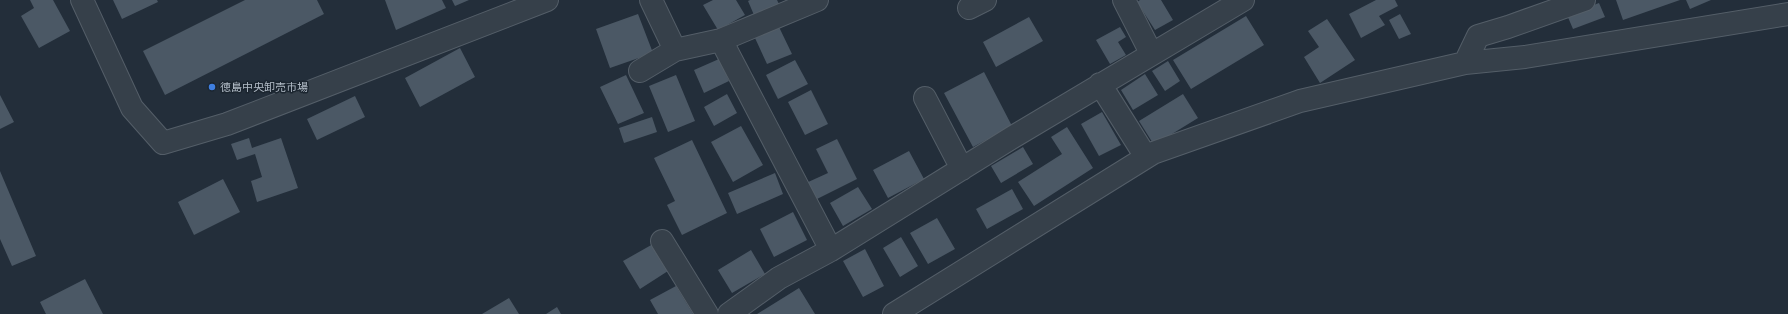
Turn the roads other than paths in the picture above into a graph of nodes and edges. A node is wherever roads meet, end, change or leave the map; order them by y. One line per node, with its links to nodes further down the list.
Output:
1 (82, 0): 2 (street)
2 (547, 0)
3 (650, 0): 10 (street)
4 (817, 0): 9 (street)
5 (1124, 0): 11 (street)
6 (1242, 0): 11 (street)
7 (1584, 0): 12 (street)
8 (1788, 14): 12 (street)
9 (721, 40): 10 (street); 19 (street)
10 (675, 50): 13 (street)
11 (1151, 53): 14 (street)
12 (1465, 63): 16 (street)
13 (640, 71)
14 (1100, 84): 16 (street); 17 (street)
15 (925, 98): 17 (street)
16 (1146, 157): 22 (street)
17 (962, 169): 19 (street)
18 (662, 242): 20 (street)
19 (831, 250): 21 (street)
20 (707, 314)
21 (729, 314)
22 (894, 314)

